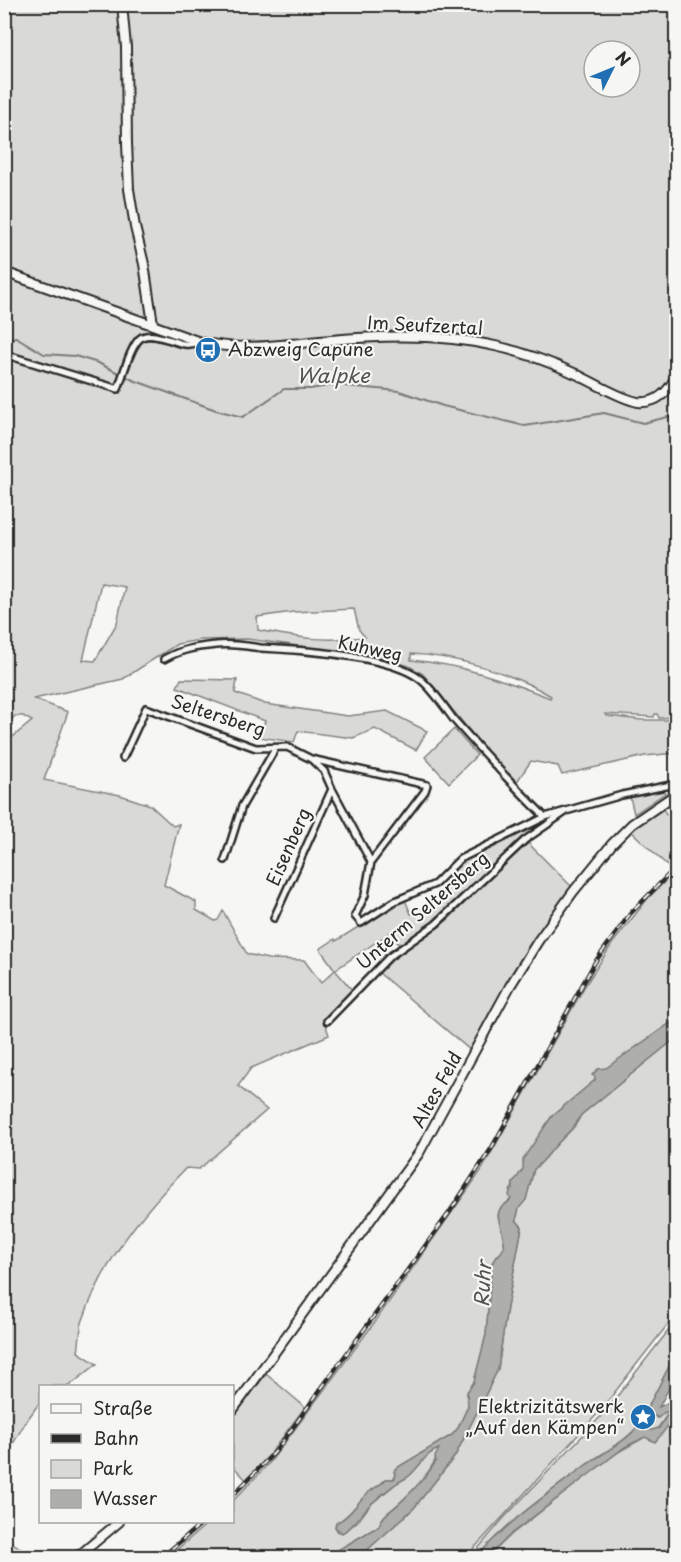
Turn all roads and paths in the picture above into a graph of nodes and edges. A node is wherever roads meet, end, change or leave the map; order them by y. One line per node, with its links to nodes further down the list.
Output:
1 (122, 4): 3 (main road)
2 (4, 272): 3 (main road, Im Seufzertal)
3 (153, 324): 4 (main road, Im Seufzertal)
4 (200, 342): 5 (street); 6 (main road, Im Seufzertal)
5 (4, 354)
6 (676, 376)
7 (164, 659): 15 (street, Kuhweg)
8 (275, 748): 9 (street, Seltersberg); 10 (street, Seltersberg); 16 (street)
9 (123, 758)
10 (311, 759): 12 (street, Seltersberg); 17 (street)
11 (674, 785): 13 (street); 14 (street)
12 (332, 789): 17 (street, Seltersberg); 18 (street, Eisenberg)
13 (676, 795): 20 (main road, Altes Feld)
14 (572, 809): 15 (street); 19 (street, Unterm Seltersberg)
15 (545, 818): 17 (street)
16 (225, 860)
17 (371, 861)
18 (274, 918)
19 (327, 1021)
20 (234, 1408)
21 (117, 1523): 22 (main road)
22 (76, 1557)

